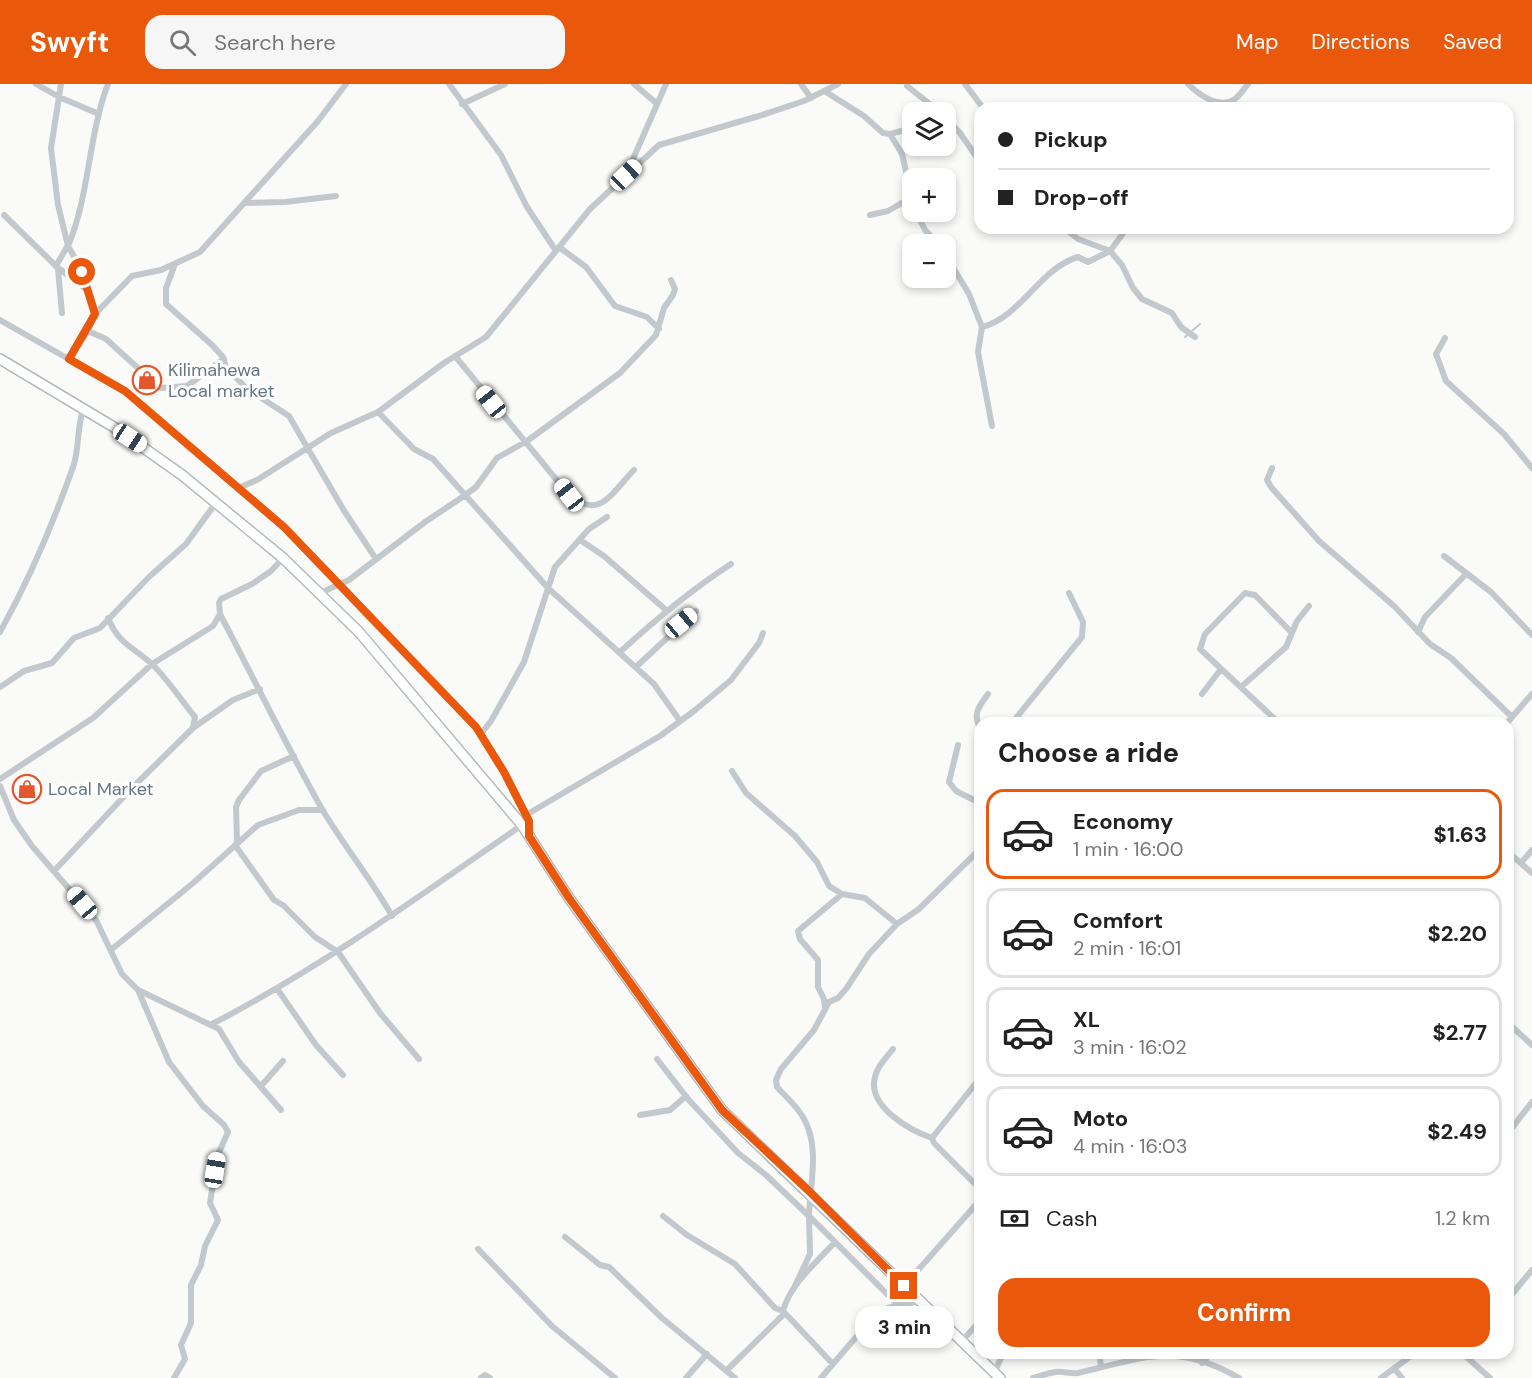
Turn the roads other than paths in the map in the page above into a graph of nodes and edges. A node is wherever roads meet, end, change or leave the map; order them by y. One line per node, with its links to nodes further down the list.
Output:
1 (36, 84): 16 (street)
2 (61, 84): 16 (street)
3 (108, 84): 24 (street)
4 (346, 84): 32 (street)
5 (449, 84): 23 (street)
6 (505, 84): 23 (street)
7 (634, 84): 22 (street)
8 (666, 84): 22 (street)
9 (801, 84): 17 (street)
10 (838, 84): 15 (street)
11 (965, 84): 20 (street)
12 (1188, 84): 18 (street)
13 (1248, 84): 18 (street)
14 (907, 86): 19 (street)
15 (826, 92): 17 (street); 27 (street)
16 (58, 97): 24 (street); 38 (street)
17 (811, 98): 30 (street)
18 (1236, 98): 21 (street)
19 (926, 102)
20 (978, 102)
21 (1234, 102)
22 (656, 103): 30 (street)
23 (462, 104): 39 (street)
24 (99, 114): 38 (street)
25 (956, 129): 28 (street)
26 (902, 131): 27 (street)
27 (890, 134): 29 (street)
28 (974, 153)
29 (905, 168)
30 (626, 175): 39 (street)
31 (336, 196): 32 (street)
32 (245, 203): 41 (street)
33 (902, 203): 35 (street)
34 (4, 215): 42 (street)
35 (870, 215)
36 (1072, 234): 40 (street)
37 (1123, 234): 40 (street)
38 (68, 246): 42 (street); 45 (street)
39 (557, 249): 50 (street); 54 (street)
40 (1110, 251): 49 (street); 52 (street)
41 (175, 264): 47 (street); 57 (street)
42 (57, 267): 45 (street); 46 (street)
43 (956, 273): 49 (street)
44 (671, 280): 50 (street)
45 (86, 290): 47 (street)
46 (62, 313)
47 (95, 314): 51 (street)
48 (0, 320): 56 (street)
49 (982, 327): 60 (street)
50 (659, 329): 61 (street)
51 (88, 330): 56 (street); 57 (street)
52 (1195, 337)
53 (1445, 338): 64 (street)
54 (455, 356): 59 (street); 61 (street)
55 (0, 359): 58 (main road)
56 (69, 359): 66 (street)
57 (224, 359): 62 (street)
58 (84, 408): 68 (main road); 85 (street)
59 (378, 412): 62 (street); 67 (street)
60 (992, 426)
61 (527, 441): 65 (street); 67 (street)
62 (307, 448): 66 (street); 73 (street)
63 (1272, 468): 86 (street)
64 (1532, 468)
65 (634, 470)
66 (238, 488): 76 (street)
67 (464, 496): 73 (street); 77 (street)
68 (215, 504): 72 (main road); 84 (street)
69 (607, 516): 70 (street)
70 (580, 540): 77 (street); 81 (street)
71 (1444, 556): 75 (street)
72 (283, 558): 78 (main road); 83 (street)
73 (376, 559): 76 (street)
74 (731, 564): 81 (street)
75 (1466, 574): 86 (street); 89 (street)
76 (339, 586): 78 (street); 106 (street)
77 (548, 588): 90 (street); 106 (street)
78 (320, 593): 115 (main road)
79 (1070, 593): 101 (street)
80 (1309, 606): 88 (street)
81 (666, 610): 90 (street)
82 (696, 611): 92 (street)
83 (220, 614): 91 (street); 96 (street)
84 (108, 618): 91 (street); 94 (street)
85 (0, 632)
86 (1418, 632): 103 (street)
87 (763, 633): 104 (street)
88 (1292, 633): 93 (street); 95 (street)
89 (1532, 634)
90 (620, 652): 92 (street)
91 (152, 664): 105 (street); 110 (street)
92 (636, 667): 104 (street)
93 (1221, 669): 95 (street); 98 (street)
94 (0, 687)
95 (1241, 687): 102 (street)
96 (260, 689): 105 (street); 108 (street)
97 (987, 694): 100 (street)
98 (1203, 694)
99 (1532, 694): 103 (street)
100 (976, 717)
101 (1017, 717)
102 (1274, 717)
103 (1512, 717)
104 (680, 722): 114 (street)
105 (193, 728): 122 (street)
106 (480, 735): 114 (street)
107 (958, 745): 112 (street)
108 (294, 756): 113 (street); 117 (street)
109 (732, 771): 124 (street)
110 (0, 779)
111 (0, 786): 122 (street)
112 (974, 800)
113 (323, 810): 117 (street); 125 (street)
114 (526, 815): 116 (street)
115 (522, 825): 116 (main road); 125 (street)
116 (529, 836): 149 (main road)
117 (236, 843): 127 (street); 128 (street)
118 (1532, 850): 121 (street)
119 (974, 855): 126 (street)
120 (1514, 857): 121 (street)
121 (1521, 863): 123 (street)
122 (55, 870): 127 (street)
123 (1532, 873)
124 (842, 894): 126 (street); 131 (street)
125 (392, 916): 128 (street)
126 (897, 924): 131 (street)
127 (112, 948): 129 (street)
128 (338, 952): 130 (street); 136 (street)
129 (138, 990): 132 (street); 181 (street)
130 (278, 990): 132 (street); 139 (street)
131 (825, 1008): 149 (street)
132 (212, 1024): 140 (street)
133 (1514, 1028): 134 (street)
134 (1532, 1045)
135 (894, 1049): 147 (street)
136 (419, 1059)
137 (657, 1059): 142 (street)
138 (283, 1061): 140 (street)
139 (343, 1075)
140 (261, 1086): 144 (street)
141 (974, 1086): 147 (street)
142 (686, 1096): 145 (street); 152 (street)
143 (1532, 1102): 146 (street)
144 (281, 1110)
145 (640, 1115)
146 (1514, 1125)
147 (932, 1138): 148 (street)
148 (974, 1183)
149 (810, 1192): 152 (street); 157 (main road)
150 (974, 1207): 157 (street)
151 (663, 1216): 162 (street)
152 (809, 1216): 154 (street); 158 (street)
153 (565, 1237): 166 (street)
154 (835, 1242): 158 (street); 161 (street)
155 (478, 1249): 184 (street)
156 (1532, 1270): 159 (street)
157 (904, 1286): 160 (main road)
158 (793, 1290): 162 (street)
159 (1514, 1292)
160 (918, 1301): 161 (street); 164 (main road)
161 (900, 1307): 175 (street)
162 (784, 1312): 175 (street); 179 (street)
163 (974, 1327): 164 (street)
164 (961, 1341): 165 (main road)
165 (974, 1353)
166 (707, 1354): 179 (street); 185 (street)
167 (980, 1359): 180 (main road)
168 (1001, 1359): 180 (street)
169 (1100, 1359): 177 (street)
170 (1140, 1359): 177 (street)
171 (1186, 1359): 176 (street)
172 (1206, 1359): 176 (street)
173 (1407, 1359): 178 (street)
174 (1469, 1359): 192 (street)
175 (832, 1363): 187 (street)
176 (1202, 1363): 189 (street)
177 (1101, 1366): 188 (street)
178 (1394, 1368): 190 (street); 191 (street)
179 (727, 1370): 186 (street)
180 (997, 1375)
181 (174, 1378)
182 (482, 1378): 183 (street)
183 (490, 1378)
184 (615, 1378)
185 (686, 1378)
186 (735, 1378)
187 (820, 1378)
188 (1033, 1378)
189 (1239, 1378)
190 (1381, 1378)
191 (1402, 1378)
192 (1490, 1378)

